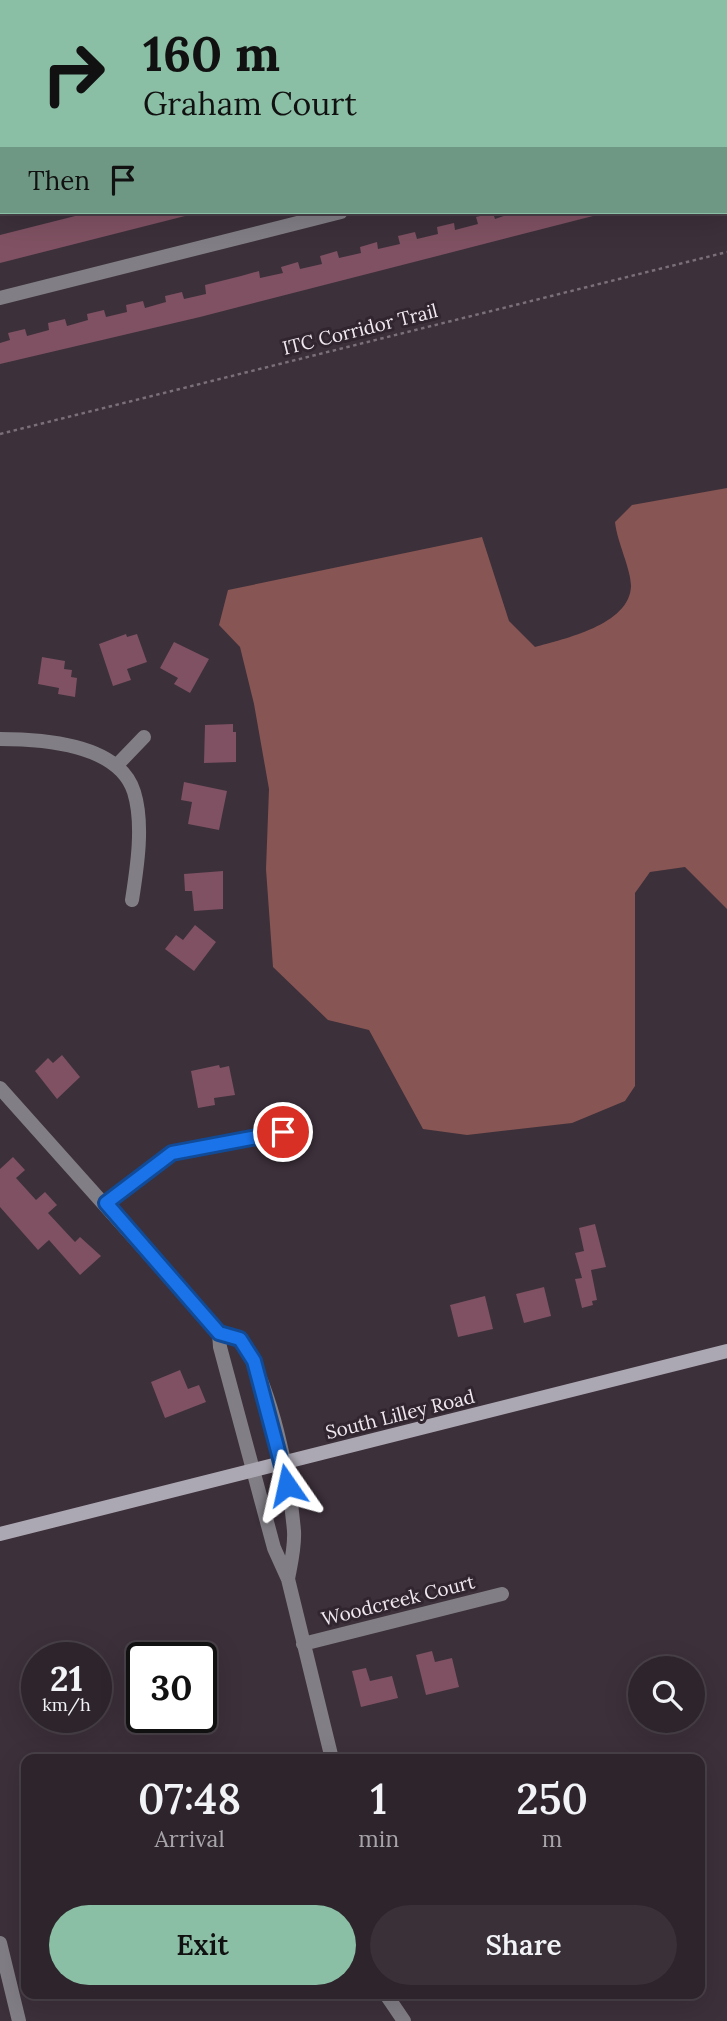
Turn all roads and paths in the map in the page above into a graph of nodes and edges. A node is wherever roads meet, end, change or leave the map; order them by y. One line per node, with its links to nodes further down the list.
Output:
1 (333, 214): 3 (street)
2 (727, 252): 4 (path, ITC Corridor Trail)
3 (0, 298)
4 (0, 433)
5 (144, 737): 7 (street)
6 (0, 739): 7 (street)
7 (117, 765): 8 (street)
8 (132, 901)
9 (0, 1088): 11 (street)
10 (283, 1132): 11 (street)
11 (106, 1203): 12 (street)
12 (219, 1333): 14 (street); 15 (street)
13 (727, 1351): 14 (street, South Lilley Road)
14 (283, 1462): 15 (street, South Lilley Road); 17 (street)
15 (254, 1469): 16 (street, South Lilley Road); 17 (street)
16 (0, 1534)
17 (288, 1579): 19 (street)
18 (502, 1594): 19 (street, Woodcreek Court)
19 (303, 1644): 20 (street)
20 (331, 1754)
21 (0, 1944): 23 (street)
22 (389, 1999): 24 (street)
23 (19, 2021)
24 (404, 2021)

